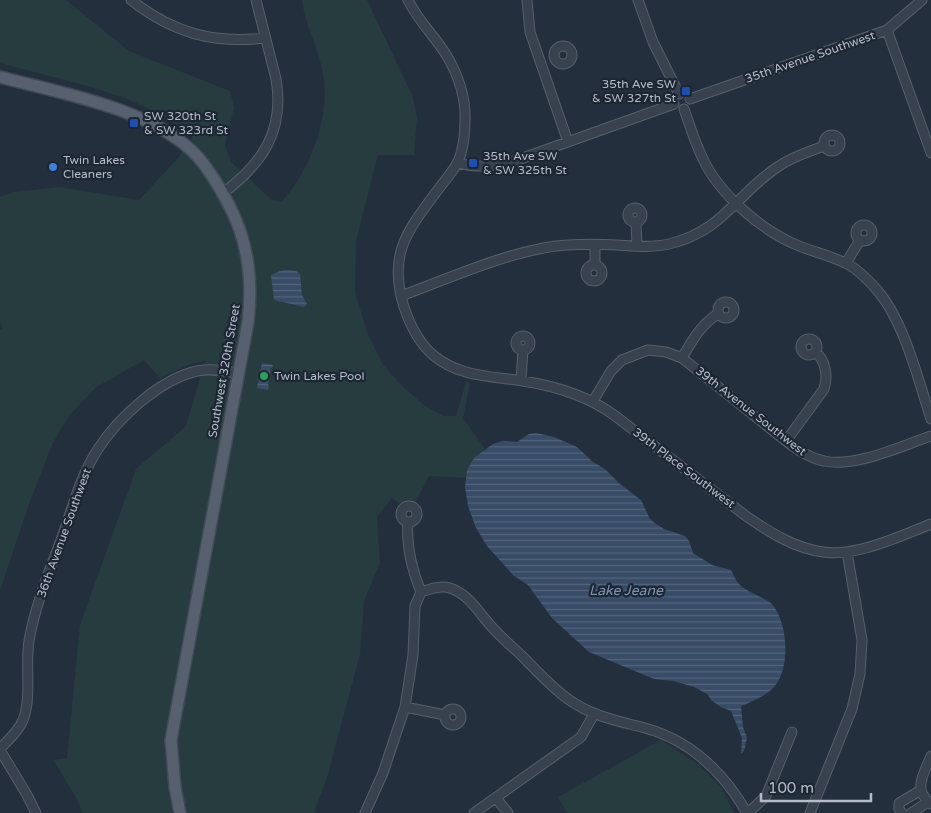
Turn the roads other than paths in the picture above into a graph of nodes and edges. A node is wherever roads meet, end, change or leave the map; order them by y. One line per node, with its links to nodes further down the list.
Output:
1 (131, 0): 8 (street)
2 (256, 0): 8 (street)
3 (408, 0): 19 (street, 39th Place Southwest)
4 (527, 0): 10 (street)
5 (638, 0): 12 (street)
6 (922, 0): 7 (street, 35th Avenue Southwest)
7 (887, 30): 13 (street, 35th Avenue Southwest); 18 (street)
8 (265, 38): 20 (street)
9 (555, 58): 10 (street)
10 (541, 63): 16 (street)
11 (0, 77): 20 (main road, Southwest 320th Street)
12 (679, 94): 13 (street); 14 (street)
13 (690, 99): 15 (street)
14 (674, 104): 15 (street); 16 (street)
15 (684, 109): 21 (street)
16 (568, 142): 19 (street)
17 (824, 146): 21 (street)
18 (931, 153)
19 (457, 163): 28 (street, 39th Place Southwest)
20 (223, 193): 33 (main road, Southwest 320th Street)
21 (738, 203): 25 (street); 26 (street)
22 (636, 222): 25 (street)
23 (860, 240): 26 (street)
24 (595, 245): 25 (street); 27 (street); 28 (street)
25 (637, 246)
26 (846, 263): 36 (street)
27 (594, 265)
28 (401, 296): 34 (street, 39th Place Southwest)
29 (718, 314): 32 (street)
30 (523, 350): 34 (street)
31 (815, 352): 38 (street)
32 (682, 358): 35 (street, 39th Avenue Southwest); 38 (street, 39th Avenue Southwest)
33 (238, 373): 47 (street, 36th Avenue Southwest); 53 (main road, Southwest 320th Street)
34 (521, 380): 35 (street, 39th Place Southwest)
35 (594, 401): 41 (street, 39th Place Southwest)
36 (931, 418)
37 (931, 436): 38 (street, 39th Avenue Southwest)
38 (786, 441)
39 (408, 522): 42 (street)
40 (931, 524): 41 (street, 39th Place Southwest)
41 (847, 552): 58 (street)
42 (421, 592): 43 (street); 44 (street)
43 (405, 707): 45 (street); 54 (street)
44 (594, 714): 49 (street); 57 (street)
45 (445, 715)
46 (792, 732): 57 (street)
47 (0, 750): 52 (street)
48 (931, 756): 50 (street)
49 (496, 798): 55 (street); 56 (street)
50 (926, 799): 51 (street); 59 (street)
51 (901, 812)
52 (36, 813)
53 (180, 813)
54 (365, 813)
55 (474, 813)
56 (508, 813)
57 (748, 813)
58 (810, 813)
59 (911, 813)

